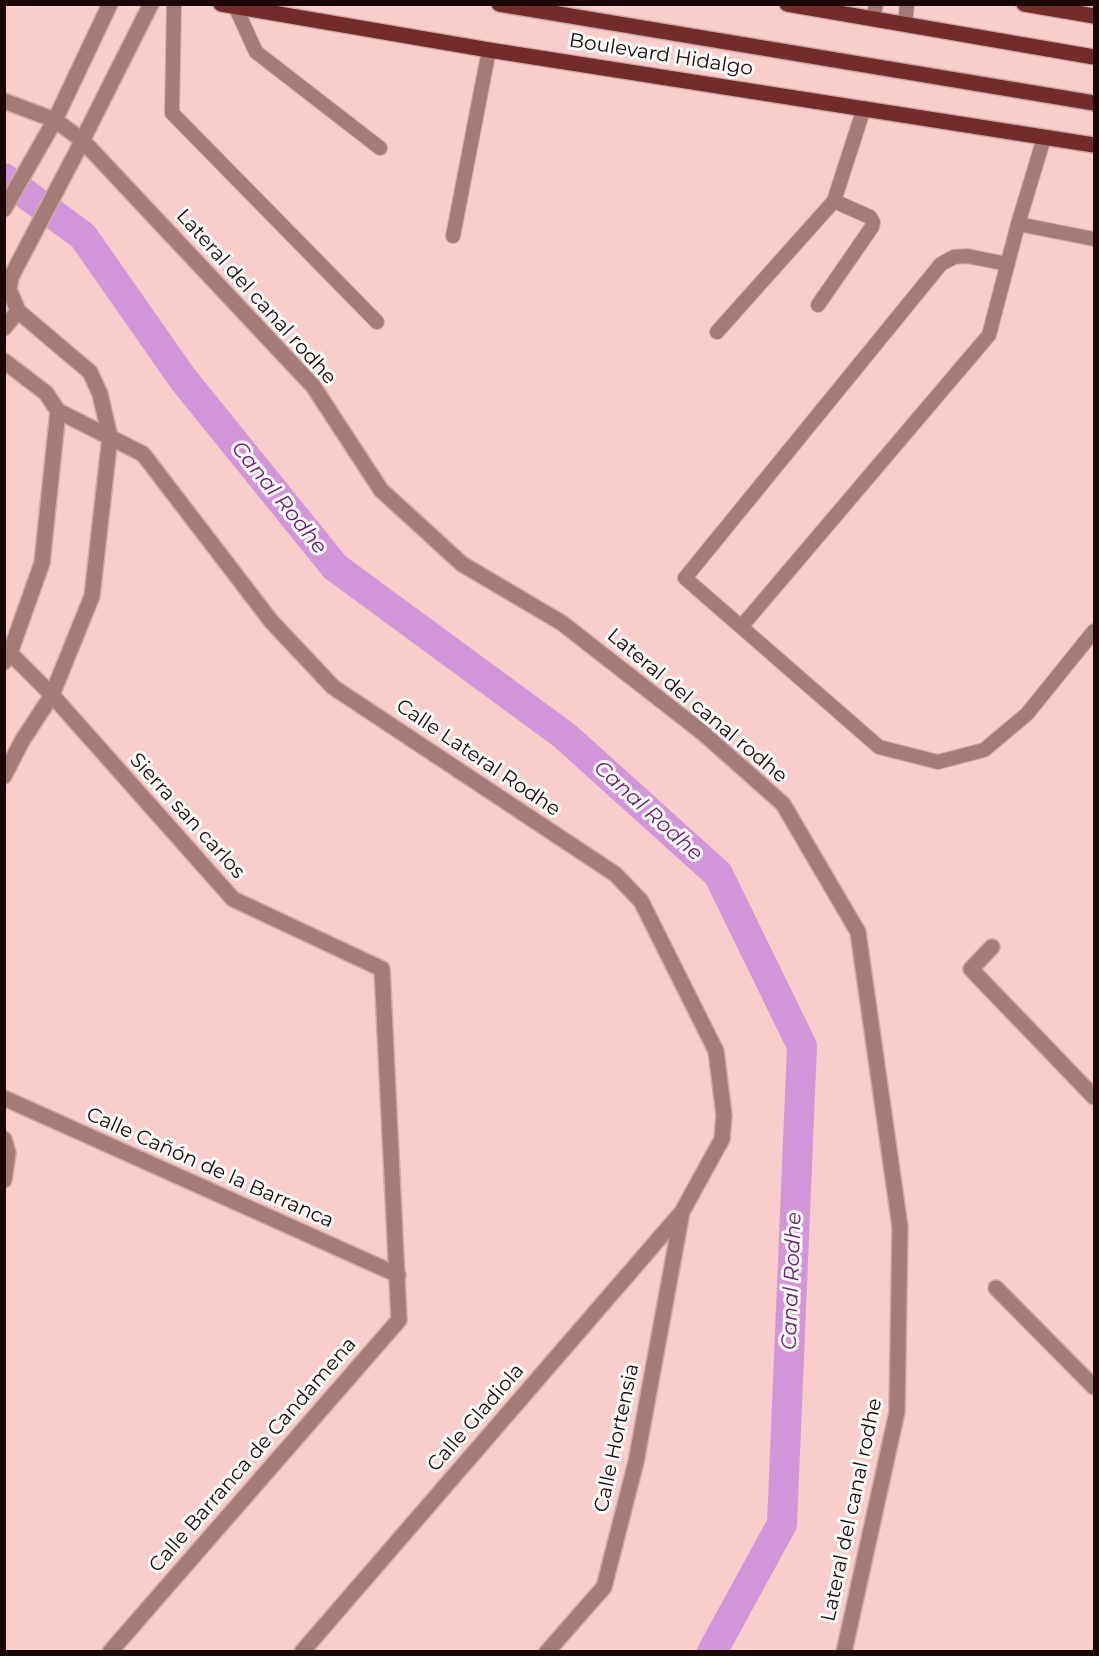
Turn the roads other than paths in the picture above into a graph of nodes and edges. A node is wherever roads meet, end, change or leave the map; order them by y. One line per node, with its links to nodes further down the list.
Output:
1 (110, 4): 17 (street)
2 (151, 4): 19 (street)
3 (174, 4): 31 (lane)
4 (499, 4): 15 (main road, Boulevard Hidalgo)
5 (787, 4): 9 (main road)
6 (907, 4): 11 (lane)
7 (1024, 4): 10 (main road)
8 (228, 5): 12 (main road, Boulevard Hidalgo); 21 (lane)
9 (875, 12): 11 (main road)
10 (1095, 16)
11 (905, 24): 13 (main road)
12 (489, 50): 16 (main road, Boulevard Hidalgo); 25 (lane)
13 (1095, 57)
14 (4, 101): 17 (street, Lateral del canal rodhe)
15 (1095, 103)
16 (864, 108): 18 (main road, Boulevard Hidalgo); 22 (lane)
17 (55, 120): 19 (street, Lateral del canal rodhe); 23 (street)
18 (1044, 138): 20 (main road, Boulevard Hidalgo); 24 (lane)
19 (82, 140): 28 (street); 54 (street, Lateral del canal rodhe)
20 (1095, 145)
21 (380, 148)
22 (834, 201): 29 (lane); 33 (lane)
23 (4, 209)
24 (1018, 224): 26 (lane); 27 (lane)
25 (453, 236)
26 (1095, 239)
27 (1008, 264): 37 (lane); 37 (lane)
28 (8, 284): 30 (street)
29 (818, 305)
30 (18, 311): 32 (street); 36 (street)
31 (377, 322)
32 (4, 328)
33 (717, 332)
34 (4, 361): 35 (street)
35 (58, 411): 36 (street, Calle Lateral Rodhe); 39 (street)
36 (110, 436): 40 (street); 47 (street, Calle Lateral Rodhe)
37 (741, 627): 38 (lane)
38 (1095, 631)
39 (7, 658): 40 (street, Sierra san carlos)
40 (52, 695): 41 (street); 48 (street, Sierra san carlos)
41 (4, 776)
42 (992, 946): 43 (street)
43 (1095, 1097)
44 (4, 1098): 48 (street, Calle Cañón de la Barranca)
45 (4, 1139): 46 (street)
46 (4, 1180)
47 (682, 1212): 52 (street, Calle Gladiola); 53 (street, Calle Hortensia)
48 (398, 1275): 51 (street, Calle Barranca de Candamena)
49 (996, 1288): 50 (street)
50 (1095, 1387)
51 (110, 1652)
52 (302, 1652)
53 (547, 1652)
54 (844, 1652)

